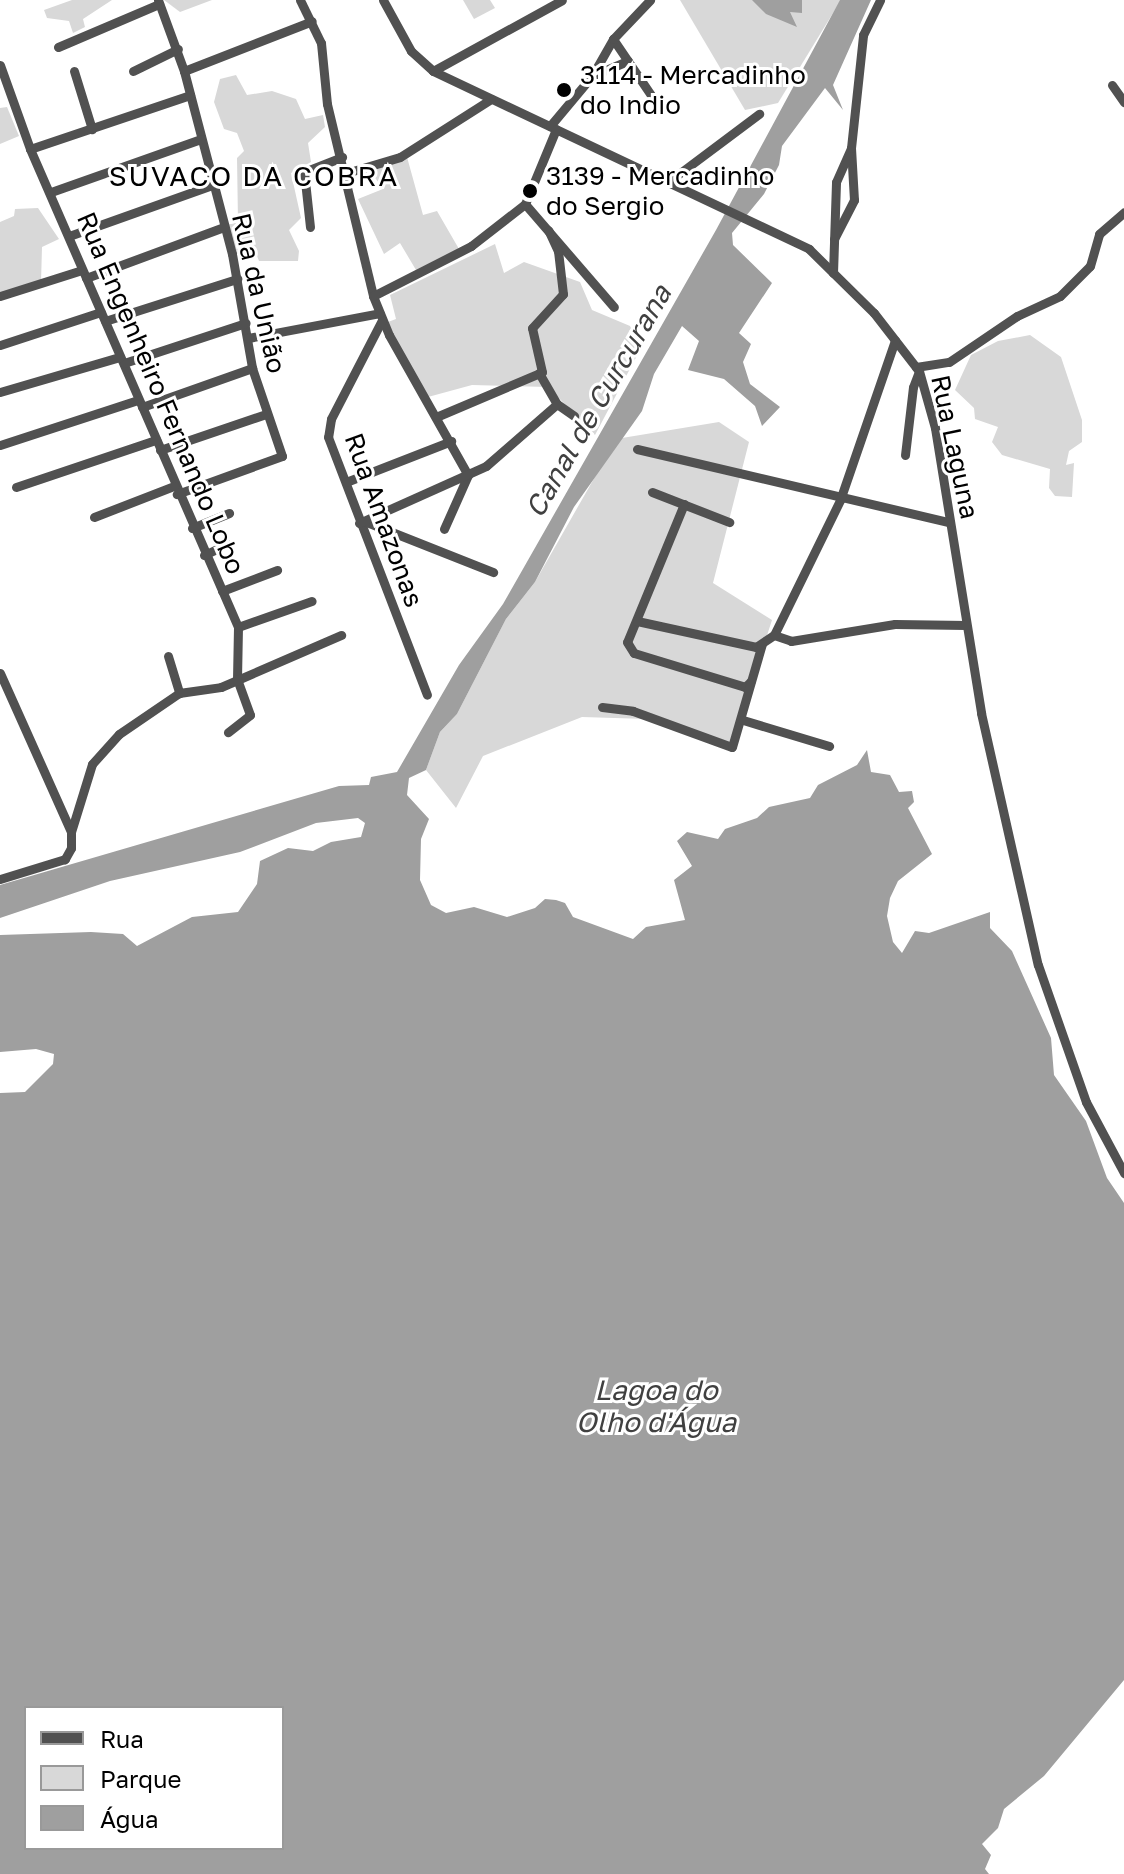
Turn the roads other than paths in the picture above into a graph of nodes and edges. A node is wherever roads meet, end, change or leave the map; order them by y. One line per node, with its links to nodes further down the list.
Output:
1 (300, 0): 7 (street)
2 (383, 0): 16 (street, Rua Laguna)
3 (562, 0): 16 (street)
4 (650, 0): 8 (street)
5 (880, 0): 28 (street)
6 (158, 2): 9 (street); 10 (street, Rua da União)
7 (312, 21): 15 (street); 30 (street)
8 (613, 39): 11 (street); 17 (street)
9 (58, 47)
10 (178, 49): 14 (street); 15 (street, Rua da União)
11 (628, 61): 17 (street); 23 (street)
12 (0, 65): 18 (street, Rua Engenheiro Fernando Lobo)
13 (74, 71): 26 (street)
14 (133, 71)
15 (184, 71): 20 (street, Rua da União)
16 (433, 71): 21 (street, Rua Laguna)
17 (592, 76): 25 (street)
18 (3, 81): 29 (street, Rua Engenheiro Fernando Lobo)
19 (1112, 85): 22 (street)
20 (190, 95): 26 (street); 27 (street, Rua da União)
21 (491, 99): 25 (street, Rua Laguna); 31 (street)
22 (1124, 102)
23 (657, 104)
24 (759, 114): 32 (street)
25 (553, 127): 32 (street, Rua Laguna); 35 (street)
26 (92, 129): 29 (street)
27 (201, 139): 33 (street, Rua da União); 34 (street)
28 (851, 148): 41 (street); 41 (street)
29 (30, 149): 34 (street, Rua Engenheiro Fernando Lobo)
30 (342, 157): 31 (street); 38 (street)
31 (346, 173): 46 (street)
32 (668, 182): 42 (street, Rua Laguna)
33 (212, 185): 37 (street, Rua da União); 40 (street)
34 (51, 192): 40 (street, Rua Engenheiro Fernando Lobo)
35 (525, 204): 39 (street); 46 (street)
36 (1124, 212): 56 (street)
37 (224, 227): 43 (street); 44 (street, Rua da União)
38 (310, 227)
39 (548, 230): 47 (street); 57 (street)
40 (69, 236): 43 (street, Rua Engenheiro Fernando Lobo)
41 (833, 240): 42 (street)
42 (833, 273): 52 (street, Rua Laguna)
43 (84, 274): 45 (street); 48 (street, Rua Engenheiro Fernando Lobo)
44 (237, 279): 48 (street); 50 (street, Rua da União)
45 (0, 296)
46 (373, 296): 49 (street)
47 (614, 307)
48 (103, 316): 53 (street); 54 (street, Rua Engenheiro Fernando Lobo)
49 (381, 316): 51 (street); 63 (street); 70 (street, Rua Amazonas)
50 (246, 323): 51 (street, Rua da União); 54 (street)
51 (248, 338): 55 (street, Rua da União)
52 (895, 340): 56 (street, Rua Laguna); 74 (street)
53 (0, 345)
54 (122, 360): 58 (street); 59 (street, Rua Engenheiro Fernando Lobo)
55 (252, 368): 59 (street); 61 (street, Rua da União)
56 (918, 369): 68 (street); 80 (street, Rua Laguna)
57 (539, 373): 60 (street); 63 (street)
58 (0, 392)
59 (140, 404): 65 (street); 66 (street, Rua Engenheiro Fernando Lobo)
60 (557, 404): 62 (street); 69 (street)
61 (266, 414): 66 (street); 72 (street, Rua da União)
62 (574, 416)
63 (436, 417): 64 (street)
64 (451, 441): 69 (street); 70 (street)
65 (0, 445)
66 (158, 445): 71 (street); 72 (street, Rua Engenheiro Fernando Lobo)
67 (637, 449): 74 (street)
68 (905, 455)
69 (468, 475): 78 (street); 82 (street)
70 (346, 482): 78 (street, Rua Amazonas)
71 (16, 487)
72 (176, 490): 77 (street); 81 (street, Rua Engenheiro Fernando Lobo)
73 (652, 492): 75 (street)
74 (840, 500): 80 (street); 93 (street)
75 (684, 504): 79 (street); 89 (street)
76 (229, 513): 81 (street)
77 (94, 517)
78 (362, 522): 86 (street); 100 (street, Rua Amazonas)
79 (729, 522)
80 (949, 522): 90 (street, Rua Laguna)
81 (192, 528): 84 (street, Rua Engenheiro Fernando Lobo)
82 (444, 529)
83 (228, 544): 84 (street)
84 (204, 555): 87 (street, Rua Engenheiro Fernando Lobo)
85 (277, 570): 87 (street)
86 (493, 572)
87 (222, 591): 91 (street, Rua Engenheiro Fernando Lobo)
88 (312, 601): 91 (street)
89 (637, 621): 94 (street); 98 (street)
90 (966, 625): 93 (street); 107 (street, Rua Laguna)
91 (238, 627): 97 (street, Rua Engenheiro Fernando Lobo)
92 (341, 635): 97 (street)
93 (774, 635): 94 (street)
94 (762, 644): 98 (street)
95 (168, 656): 99 (street)
96 (0, 673): 105 (street)
97 (237, 679): 99 (street); 103 (street, Rua Engenheiro Fernando Lobo)
98 (751, 681): 102 (street)
99 (179, 693): 105 (street)
100 (427, 695)
101 (602, 707): 102 (street)
102 (743, 720): 104 (street)
103 (228, 732)
104 (829, 746)
105 (71, 832): 106 (street)
106 (0, 879)
107 (1124, 1173)

